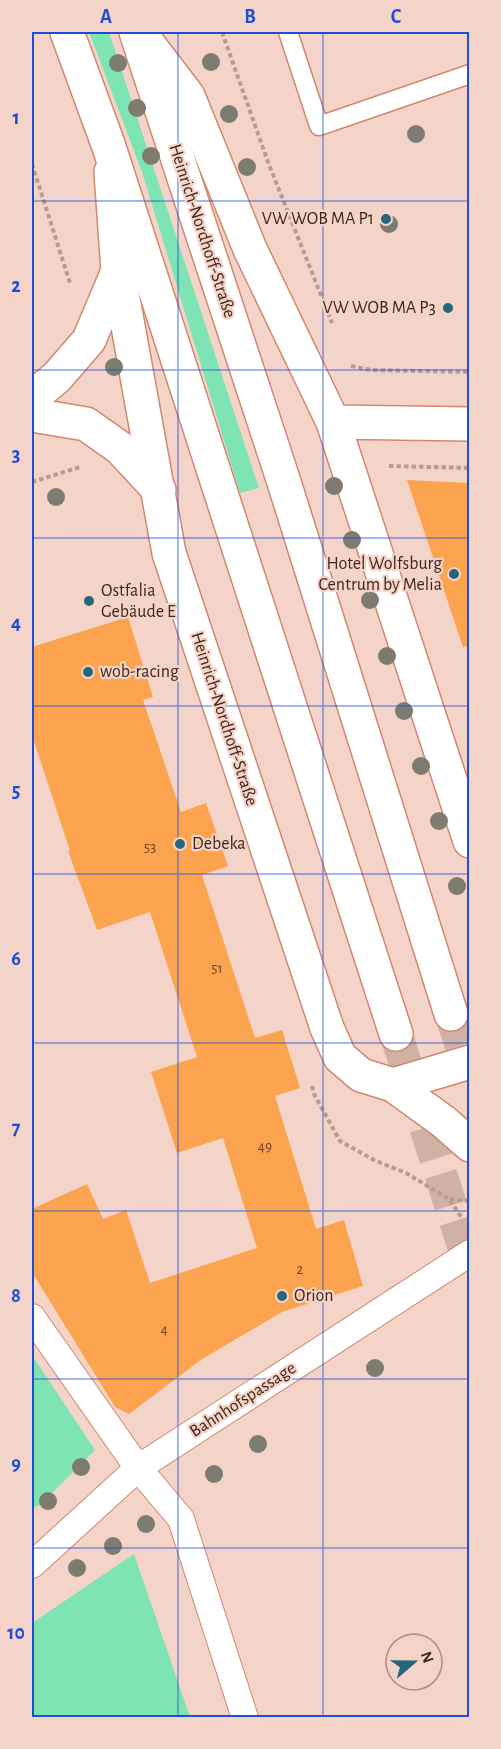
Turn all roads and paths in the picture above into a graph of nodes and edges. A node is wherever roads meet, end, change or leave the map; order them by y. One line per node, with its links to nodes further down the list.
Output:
1 (67, 32): 5 (street, Heinrich-Nordhoff-Straße)
2 (138, 32): 13 (street, Heinrich-Nordhoff-Straße); 21 (street, Heinrich-Nordhoff-Straße)
3 (288, 32): 4 (lane)
4 (470, 74)
5 (108, 144): 7 (street, Heinrich-Nordhoff-Straße); 22 (street, Heinrich-Nordhoff-Straße)
6 (32, 164): 8 (path)
7 (118, 271): 8 (street); 19 (street, Heinrich-Nordhoff-Straße)
8 (88, 340): 11 (street)
9 (350, 366): 10 (path)
10 (470, 372)
11 (32, 398)
12 (32, 415): 19 (street)
13 (333, 422): 14 (street); 20 (street, Heinrich-Nordhoff-Straße)
14 (470, 424)
15 (387, 465): 17 (path)
16 (91, 468): 18 (path)
17 (470, 468)
18 (32, 482)
19 (159, 490): 24 (street, Heinrich-Nordhoff-Straße)
20 (470, 841)
21 (451, 1014)
22 (396, 1034)
23 (470, 1062): 24 (street)
24 (393, 1085): 25 (street, Heinrich-Nordhoff-Straße)
25 (470, 1145)
26 (449, 1199): 27 (path)
27 (470, 1201)
28 (470, 1253): 30 (street, Bahnhofspassage)
29 (32, 1317): 30 (street)
30 (138, 1468): 31 (street, Bahnhofspassage); 32 (street)
31 (32, 1565)
32 (245, 1718)

